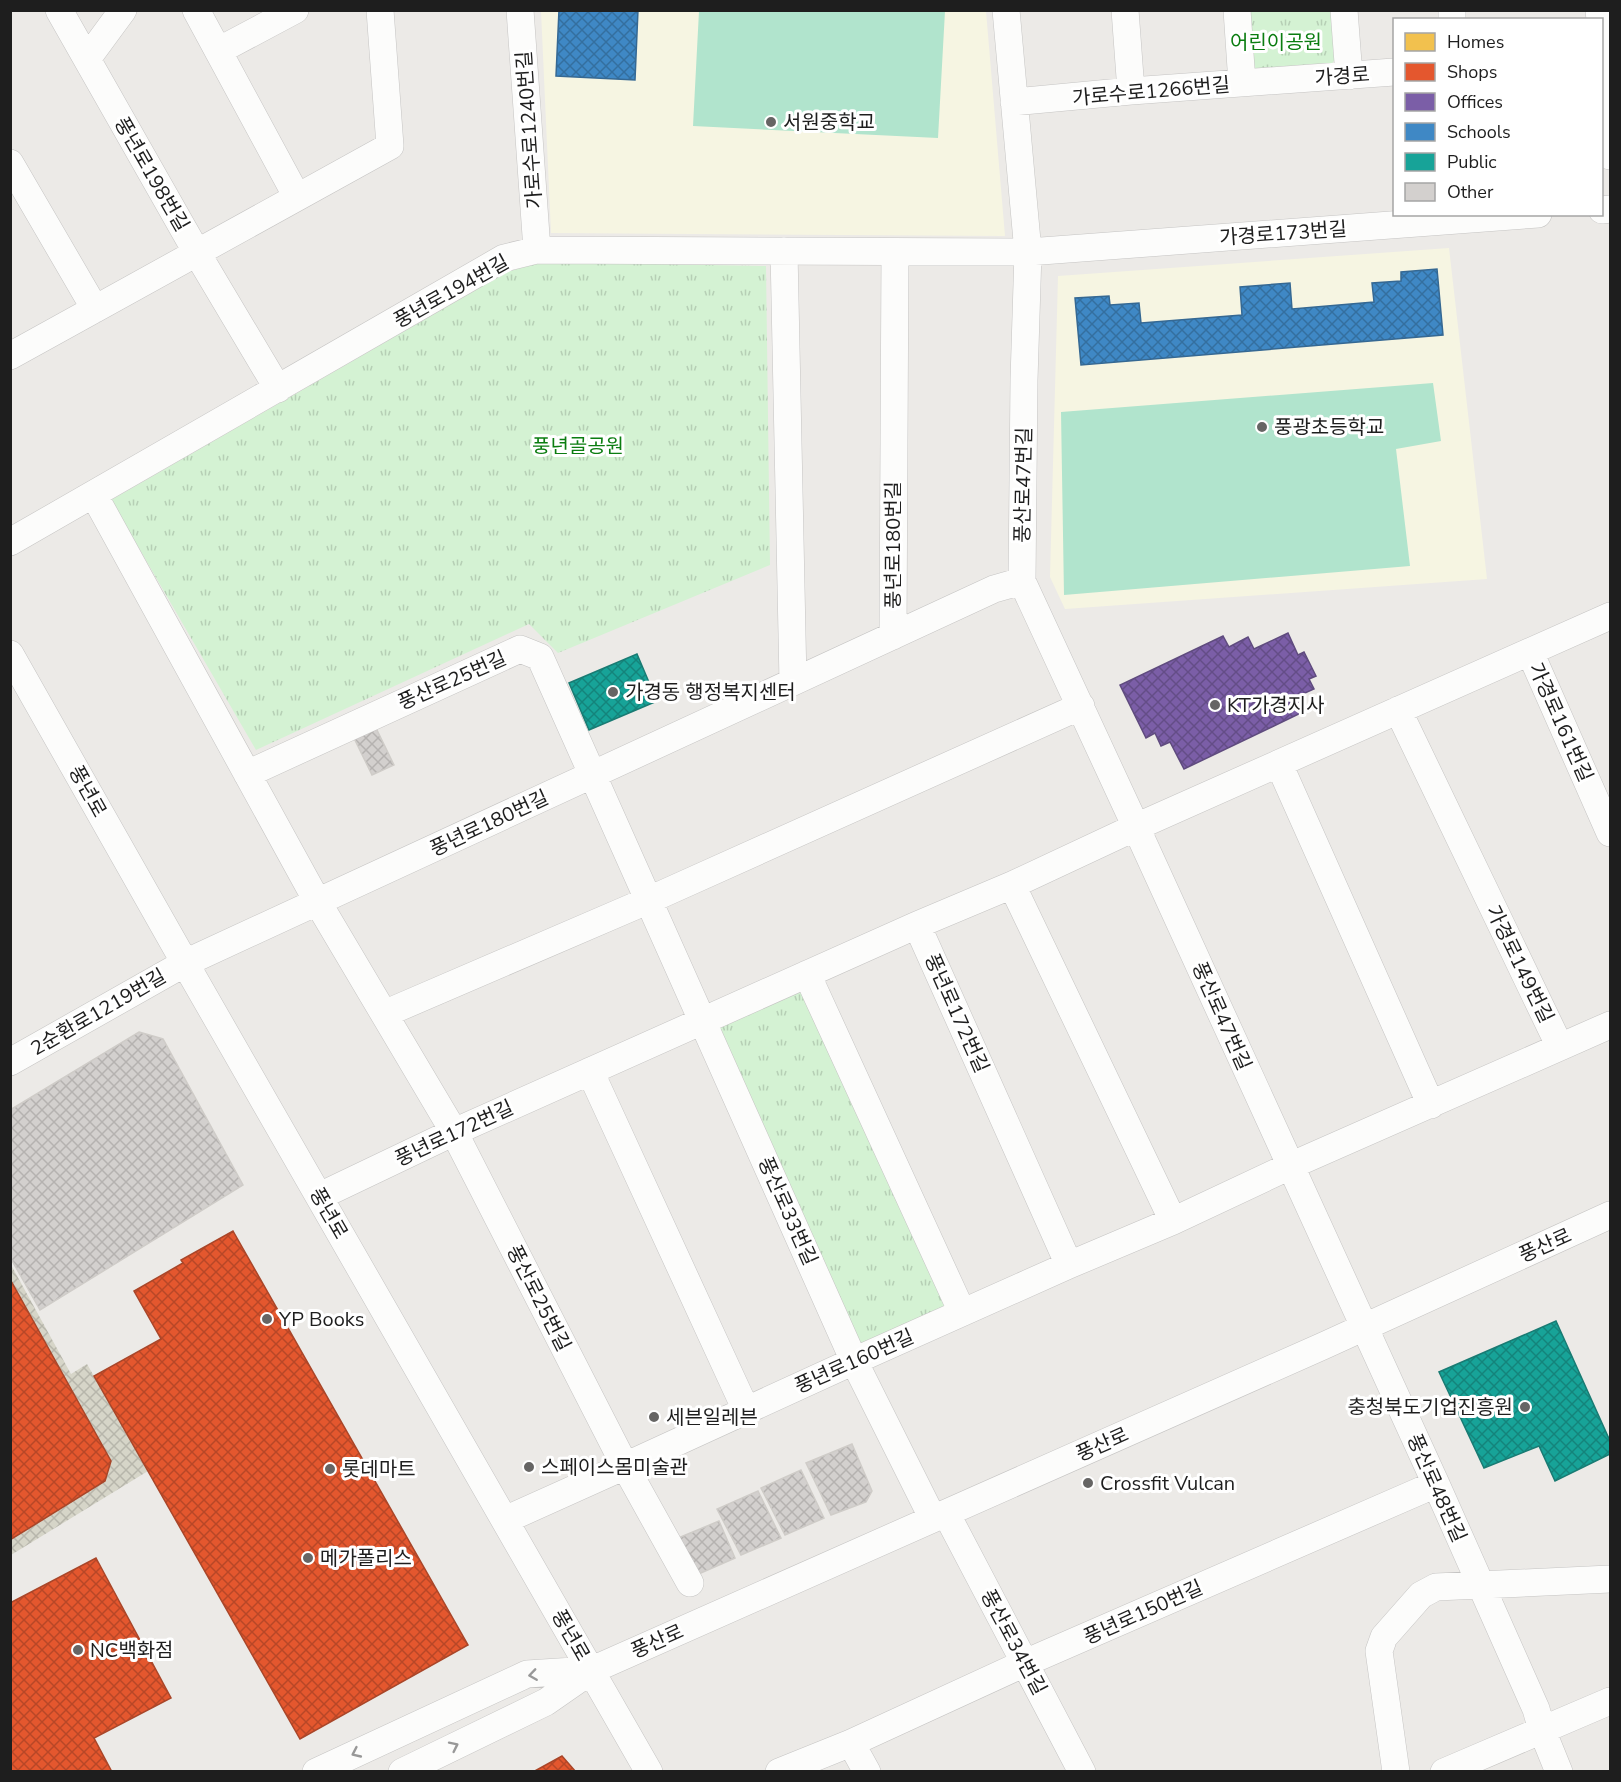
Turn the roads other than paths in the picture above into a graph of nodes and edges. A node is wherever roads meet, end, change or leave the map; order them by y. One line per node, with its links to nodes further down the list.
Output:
1 (59, 10): 12 (street, 풍년로198번길)
2 (123, 10): 12 (street)
3 (196, 10): 11 (street)
4 (295, 10): 11 (street)
5 (380, 10): 22 (street, 풍년로198번길)
6 (520, 10): 24 (street, 가로수로1240번길)
7 (1006, 10): 19 (street)
8 (1125, 10): 18 (street)
9 (1237, 10): 17 (street)
10 (1344, 10): 15 (street)
11 (218, 51): 22 (street)
12 (87, 59): 28 (street, 풍년로198번길)
13 (1603, 64): 20 (street)
14 (1393, 72): 15 (street, 가경로)
15 (1349, 76): 16 (street, 가경로)
16 (1289, 80): 17 (street, 가로수로1266번길)
17 (1242, 83): 18 (street, 가로수로1266번길)
18 (1131, 91): 19 (street, 가로수로1266번길)
19 (1014, 102): 27 (street)
20 (1611, 156)
21 (14, 169): 29 (street)
22 (297, 197): 28 (street, 풍년로198번길)
23 (1511, 216): 27 (street, 가경로173번길)
24 (537, 250): 25 (street, 풍년로194번길); 31 (street, 풍년로194번길)
25 (784, 251): 26 (street, 풍년로194번길); 39 (street)
26 (895, 252): 27 (street, 풍년로194번길); 36 (street, 풍년로180번길)
27 (1028, 252): 34 (street, 풍산로47번길)
28 (197, 253): 29 (street, 풍년로198번길); 31 (street)
29 (95, 309): 30 (street, 풍년로198번길)
30 (10, 356)
31 (278, 388): 32 (street, 풍년로194번길)
32 (94, 495): 33 (street, 풍년로194번길); 43 (street, 풍산로25번길)
33 (10, 543)
34 (1022, 581): 36 (street, 풍년로180번길); 40 (street, 풍산로47번길)
35 (1611, 616): 37 (street, 가경로161번길)
36 (893, 636): 39 (street, 풍년로180번길)
37 (1530, 652): 41 (street, 가경로161번길); 46 (street, 가경로161번길)
38 (10, 654): 51 (street, 풍년로)
39 (793, 682): 44 (street, 풍년로180번길)
40 (1081, 706): 45 (street, 풍산로47번길); 48 (street)
41 (1398, 710): 42 (street, 가경로161번길); 56 (street, 가경로149번길)
42 (1279, 764): 45 (street, 가경로161번길); 59 (street)
43 (247, 774): 44 (street, 풍산로25번길); 49 (street, 풍산로25번길)
44 (593, 775): 48 (street, 풍산로33번길); 49 (street, 풍년로180번길)
45 (1136, 827): 47 (street, 풍년로172번길); 61 (street, 풍산로47번길)
46 (1609, 829)
47 (1012, 885): 50 (street, 풍년로172번길); 64 (street)
48 (649, 900): 53 (street); 54 (street, 풍산로33번길)
49 (317, 901): 51 (street, 풍년로180번길); 53 (street, 풍산로25번길)
50 (917, 925): 52 (street, 풍년로172번길); 65 (street, 풍년로172번길)
51 (185, 963): 57 (street, 2순환로1219번길); 62 (street, 풍년로)
52 (807, 974): 54 (street, 풍년로172번길); 66 (street)
53 (384, 1014): 60 (street, 풍산로25번길)
54 (703, 1021): 58 (street, 풍년로172번길); 68 (street, 풍산로33번길)
55 (1611, 1025): 56 (street, 가경로149번길)
56 (1560, 1047): 59 (street, 가경로149번길)
57 (10, 1062)
58 (590, 1071): 60 (street, 풍년로172번길); 69 (street)
59 (1431, 1105): 61 (street, 가경로149번길)
60 (454, 1132): 62 (street, 풍년로172번길); 70 (street, 풍산로25번길)
61 (1290, 1166): 64 (street, 풍년로160번길); 67 (street, 풍산로47번길)
62 (320, 1196): 73 (street, 풍년로)
63 (1611, 1215): 67 (street, 풍산로)
64 (1173, 1221): 65 (street, 풍년로160번길)
65 (1069, 1265): 66 (street, 풍년로160번길)
66 (962, 1312): 68 (street, 풍년로160번길)
67 (1363, 1326): 71 (street, 풍산로48번길); 72 (street, 풍산로)
68 (854, 1360): 69 (street, 풍년로160번길); 72 (street, 풍산로33번길)
69 (746, 1410): 70 (street, 풍년로160번길)
70 (625, 1467): 73 (street, 풍년로160번길); 75 (street, 풍산로25번길)
71 (1436, 1484): 76 (street, 풍산로48번길); 77 (street, 풍년로150번길)
72 (940, 1516): 77 (street, 풍산로34번길); 78 (street, 풍산로)
73 (505, 1520): 78 (street, 풍년로)
74 (1611, 1579): 76 (street)
75 (690, 1583)
76 (1481, 1585): 80 (street, 풍산로48번길); 88 (street)
77 (1025, 1663): 81 (street, 풍년로150번길); 87 (street, 풍산로34번길)
78 (592, 1670): 82 (street, 풍산로, one-way to 82); 83 (street, 풍산로, one-way to 78); 84 (street, 풍년로)
79 (1611, 1701): 80 (street)
80 (1542, 1730): 89 (street); 90 (street, 풍산로48번길)
81 (851, 1743): 85 (street, 풍년로150번길); 86 (street)
82 (316, 1772)
83 (402, 1772)
84 (649, 1772)
85 (779, 1772)
86 (867, 1772)
87 (1082, 1772)
88 (1396, 1772)
89 (1444, 1772)
90 (1559, 1772)

